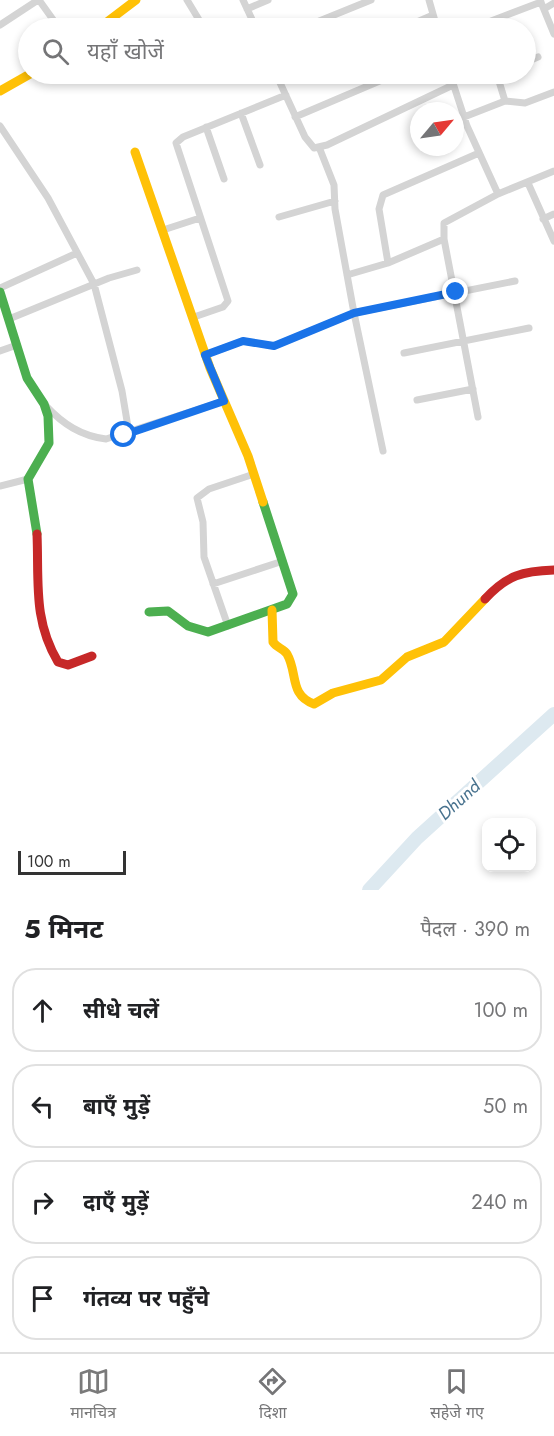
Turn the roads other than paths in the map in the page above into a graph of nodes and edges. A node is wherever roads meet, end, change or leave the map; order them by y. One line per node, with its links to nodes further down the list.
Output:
1 (39, 0): 12 (street); 20 (street)
2 (136, 0): 13 (street)
3 (187, 0): 14 (street)
4 (243, 0): 10 (street)
5 (268, 0): 10 (street)
6 (371, 0): 16 (street)
7 (429, 0): 11 (street)
8 (554, 3): 9 (street)
9 (542, 4): 19 (street); 21 (street)
10 (247, 9): 15 (street)
11 (433, 15): 17 (street); 18 (street)
12 (52, 18)
13 (112, 18)
14 (198, 18)
15 (251, 18)
16 (327, 18)
17 (426, 18)
18 (434, 18)
19 (502, 18)
20 (0, 25)
21 (554, 34)
22 (18, 81): 27 (street)
23 (281, 84): 29 (street)
24 (373, 84): 33 (street)
25 (500, 84): 30 (street)
26 (453, 85): 31 (street); 37 (street)
27 (0, 91)
28 (554, 92): 30 (street)
29 (286, 95): 32 (street); 33 (street)
30 (505, 100): 34 (street)
31 (459, 102)
32 (241, 113): 36 (street); 40 (street)
33 (295, 117): 37 (street)
34 (464, 117): 39 (street)
35 (0, 126): 53 (street)
36 (206, 127): 42 (street); 48 (street)
37 (319, 147): 45 (street)
38 (135, 152): 50 (street)
39 (479, 153): 44 (street); 54 (street)
40 (260, 165)
41 (554, 171): 43 (street)
42 (224, 179)
43 (528, 183): 44 (street); 49 (street)
44 (498, 194): 51 (street)
45 (334, 201): 47 (street); 56 (street)
46 (554, 213): 49 (street)
47 (279, 217)
48 (200, 218): 50 (street); 62 (street)
49 (543, 219): 52 (street)
50 (163, 230): 62 (street)
51 (444, 238): 54 (street); 60 (street)
52 (554, 241)
53 (77, 253): 58 (street); 59 (street)
54 (388, 263): 56 (street)
55 (137, 270): 58 (street)
56 (347, 275): 61 (street)
57 (515, 281): 60 (street)
58 (94, 284): 63 (street); 75 (street)
59 (0, 290): 63 (street)
60 (456, 292): 61 (street); 65 (street)
61 (354, 313): 69 (street); 76 (street)
62 (194, 317): 69 (street)
63 (9, 319): 66 (street)
64 (529, 328): 65 (street)
65 (464, 340): 68 (street); 70 (street)
66 (17, 345): 67 (street); 73 (street)
67 (0, 351)
68 (404, 353)
69 (205, 355): 72 (street)
70 (473, 389): 71 (street); 74 (street)
71 (417, 400)
72 (224, 401): 75 (street); 77 (street)
73 (44, 404): 75 (street); 78 (street)
74 (478, 417)
75 (129, 433)
76 (383, 451)
77 (254, 474): 80 (street); 82 (street)
78 (28, 479): 79 (street); 86 (street)
79 (0, 486)
80 (283, 561): 82 (street); 83 (street)
81 (554, 570): 83 (street)
82 (213, 584): 85 (street)
83 (272, 610): 85 (street)
84 (149, 612): 85 (street)
85 (228, 626)
86 (92, 656)

